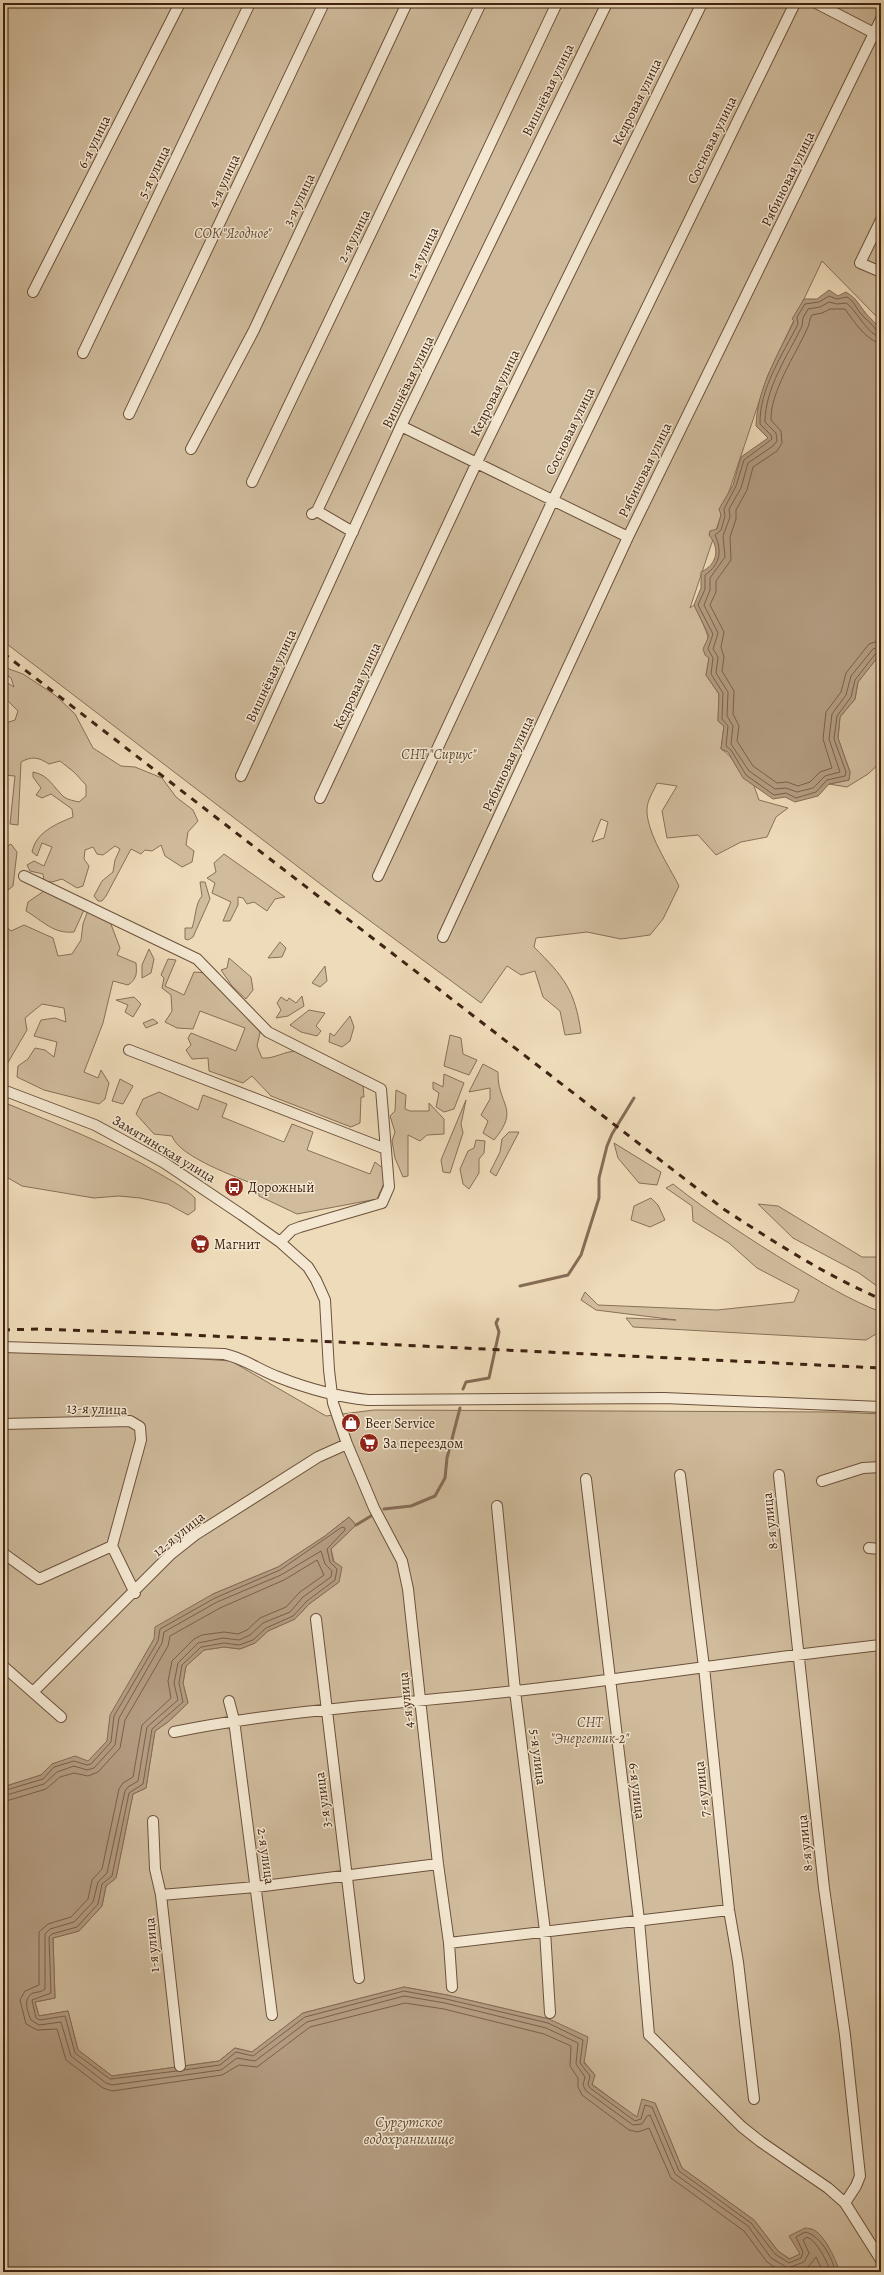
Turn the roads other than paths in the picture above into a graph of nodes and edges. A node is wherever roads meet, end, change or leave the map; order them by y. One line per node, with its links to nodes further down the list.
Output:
1 (180, 3): 15 (street, 6-я улица)
2 (250, 3): 16 (street, 5-я улица)
3 (324, 3): 17 (street, 4-я улица)
4 (407, 3): 19 (street, 3-я улица)
5 (481, 3): 21 (street, 2-я улица)
6 (557, 3): 23 (street, 1-я улица)
7 (607, 3): 18 (street, Вишнёвая улица)
8 (702, 3): 20 (street, Кедровая улица)
9 (796, 3): 22 (street, Сосновая улица)
10 (816, 3): 12 (street)
11 (881, 19): 12 (street, Рябиновая улица)
12 (874, 33): 24 (street, Рябиновая улица)
13 (881, 220): 14 (street)
14 (881, 272)
15 (33, 292)
16 (83, 353)
17 (129, 414)
18 (401, 426): 20 (street); 23 (street, Вишнёвая улица)
19 (191, 449)
20 (477, 462): 22 (street); 26 (street, Кедровая улица)
21 (252, 482)
22 (553, 500): 24 (street); 28 (street, Сосновая улица)
23 (353, 532): 25 (street, Вишнёвая улица)
24 (628, 537): 29 (street, Рябиновая улица)
25 (241, 776)
26 (320, 798)
27 (24, 876): 32 (street)
28 (378, 876)
29 (443, 937)
30 (129, 1050): 32 (street)
31 (3, 1090): 33 (street, Замятинская улица)
32 (386, 1149): 33 (street)
33 (280, 1242): 35 (street, Замятинская улица)
34 (3, 1347): 35 (street)
35 (331, 1392): 36 (street); 38 (street, Замятинская улица)
36 (881, 1407)
37 (3, 1424): 46 (street, 13-я улица)
38 (340, 1424): 39 (street, 4-я улица)
39 (347, 1444): 50 (street, 12-я улица); 59 (street, 4-я улица)
40 (881, 1467): 44 (street)
41 (680, 1475): 55 (street, 7-я улица)
42 (779, 1475): 53 (street, 8-я улица)
43 (586, 1479): 56 (street, 6-я улица)
44 (822, 1481)
45 (497, 1506): 57 (street, 5-я улица)
46 (112, 1546): 49 (street); 50 (street)
47 (869, 1548): 48 (street)
48 (881, 1549)
49 (3, 1553)
50 (134, 1593): 58 (street, 12-я улица)
51 (316, 1619): 61 (street, 3-я улица)
52 (881, 1645): 53 (street)
53 (797, 1654): 55 (street); 80 (street, 8-я улица)
54 (3, 1666): 58 (street)
55 (704, 1667): 56 (street); 70 (street, 7-я улица)
56 (609, 1678): 57 (street); 71 (street, 6-я улица)
57 (515, 1691): 59 (street); 72 (street, 5-я улица)
58 (33, 1692): 62 (street)
59 (420, 1699): 61 (street); 66 (street, 4-я улица)
60 (228, 1701): 63 (street, 2-я улица)
61 (326, 1710): 63 (street); 67 (street, 3-я улица)
62 (61, 1717)
63 (234, 1720): 64 (street); 68 (street, 2-я улица)
64 (174, 1732)
65 (153, 1821): 69 (street, 1-я улица)
66 (438, 1864): 67 (street); 73 (street, 4-я улица)
67 (346, 1877): 68 (street); 74 (street, 3-я улица)
68 (256, 1887): 69 (street); 77 (street, 2-я улица)
69 (161, 1895): 78 (street, 1-я улица)
70 (729, 1910): 71 (street); 79 (street, 7-я улица)
71 (640, 1920): 72 (street); 80 (street, 6-я улица)
72 (546, 1931): 73 (street); 76 (street, 5-я улица)
73 (449, 1943): 75 (street, 4-я улица)
74 (359, 1978)
75 (452, 1987)
76 (550, 2013)
77 (272, 2015)
78 (180, 2066)
79 (754, 2099)
80 (845, 2203): 81 (street)
81 (881, 2260)

